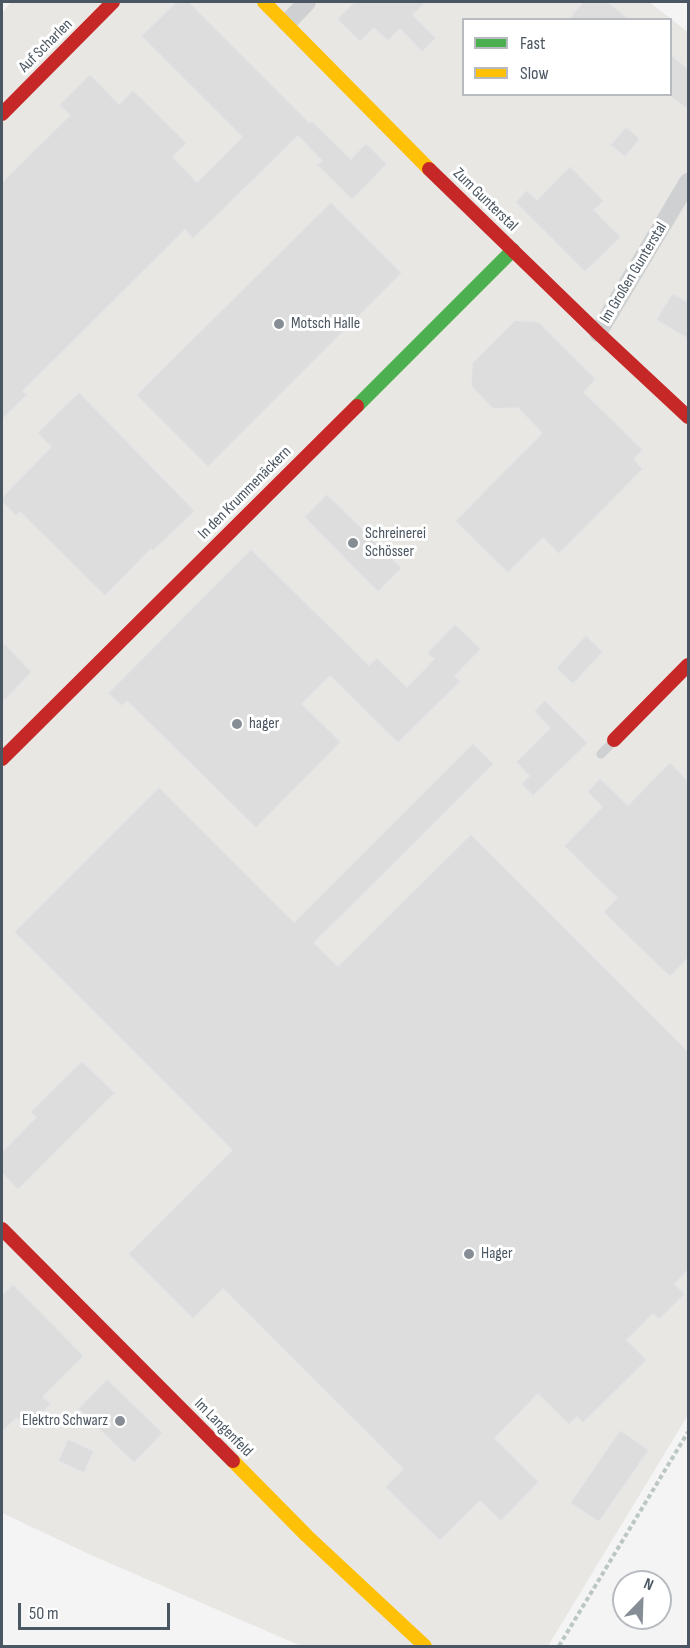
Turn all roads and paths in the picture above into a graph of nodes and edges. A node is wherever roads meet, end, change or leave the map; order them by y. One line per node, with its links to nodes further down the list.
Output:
1 (113, 2): 5 (street, Auf Scharlen)
2 (264, 2): 4 (street, Zum Gunterstal)
3 (307, 2): 4 (street)
4 (287, 24): 7 (street, Zum Gunterstal)
5 (2, 114)
6 (688, 182): 8 (street, Im Großen Gunterstal)
7 (513, 250): 8 (street, Zum Gunterstal); 13 (street, In den Krummenäckern)
8 (598, 333): 9 (street, Zum Gunterstal)
9 (688, 417)
10 (688, 665): 11 (street)
11 (614, 740): 12 (lane)
12 (601, 754)
13 (2, 759)
14 (2, 1229): 16 (street, Im Langenfeld)
15 (688, 1432): 17 (path)
16 (425, 1647)
17 (559, 1647)

